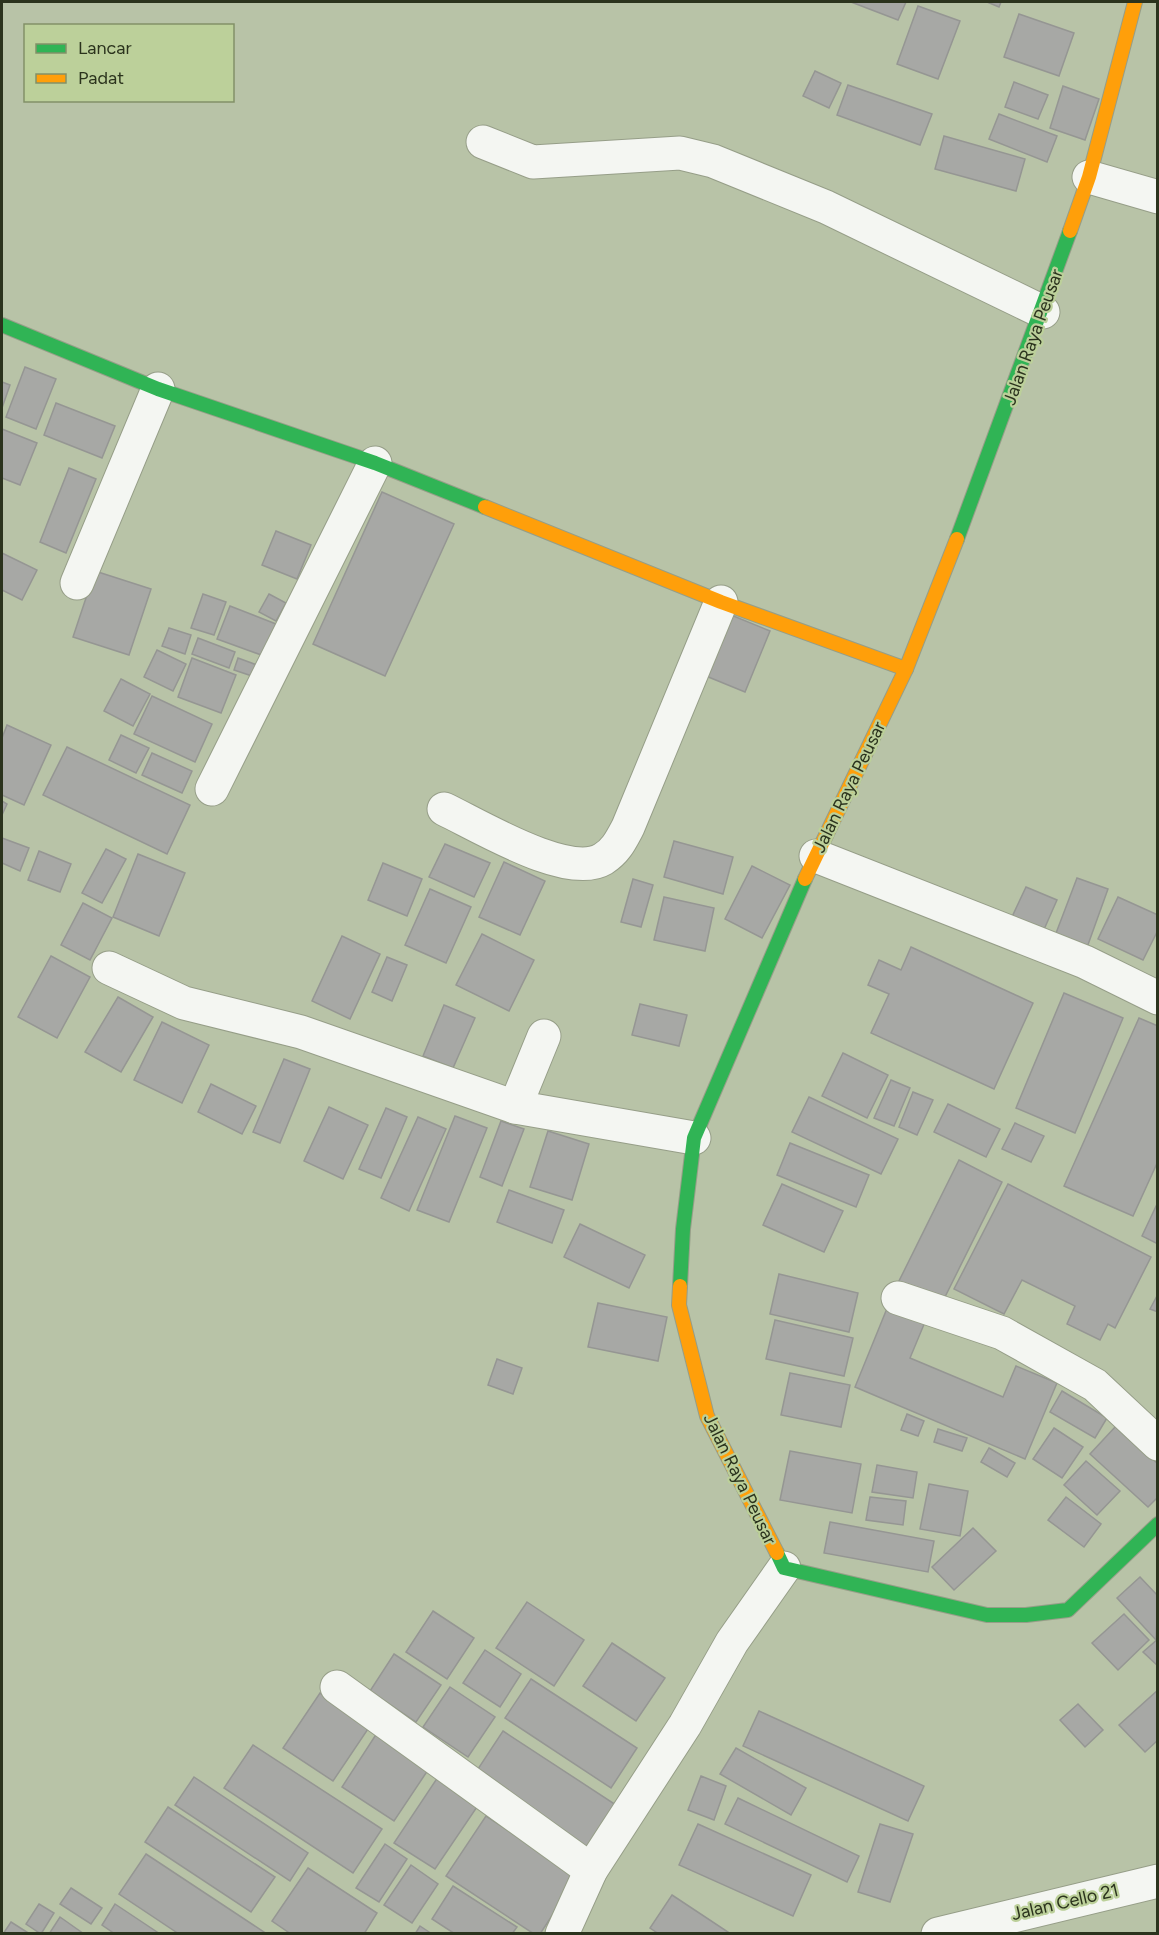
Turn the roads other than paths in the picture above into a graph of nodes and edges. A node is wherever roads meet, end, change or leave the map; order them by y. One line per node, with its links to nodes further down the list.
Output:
1 (1135, 2): 3 (street, Jalan Raya Peusar)
2 (483, 142): 5 (street)
3 (1089, 177): 4 (street); 5 (street, Jalan Raya Peusar)
4 (1158, 197)
5 (1043, 312): 11 (street, Jalan Raya Peusar)
6 (2, 325): 7 (street)
7 (158, 389): 8 (street); 9 (street)
8 (375, 463): 10 (street); 12 (street)
9 (77, 583)
10 (721, 602): 11 (street); 13 (street)
11 (906, 669): 14 (street, Jalan Raya Peusar)
12 (212, 789)
13 (444, 809)
14 (816, 856): 16 (street); 19 (street, Jalan Raya Peusar)
15 (109, 968): 18 (street)
16 (1158, 998)
17 (544, 1036): 18 (street)
18 (515, 1107): 19 (street)
19 (694, 1138): 23 (street, Jalan Raya Peusar)
20 (898, 1298): 21 (street)
21 (1158, 1444)
22 (1158, 1524): 23 (street)
23 (784, 1568): 25 (street)
24 (337, 1687): 25 (street)
25 (591, 1869): 27 (street)
26 (1158, 1881): 28 (street, Jalan Cello 21)
27 (562, 1934)
28 (938, 1934)

